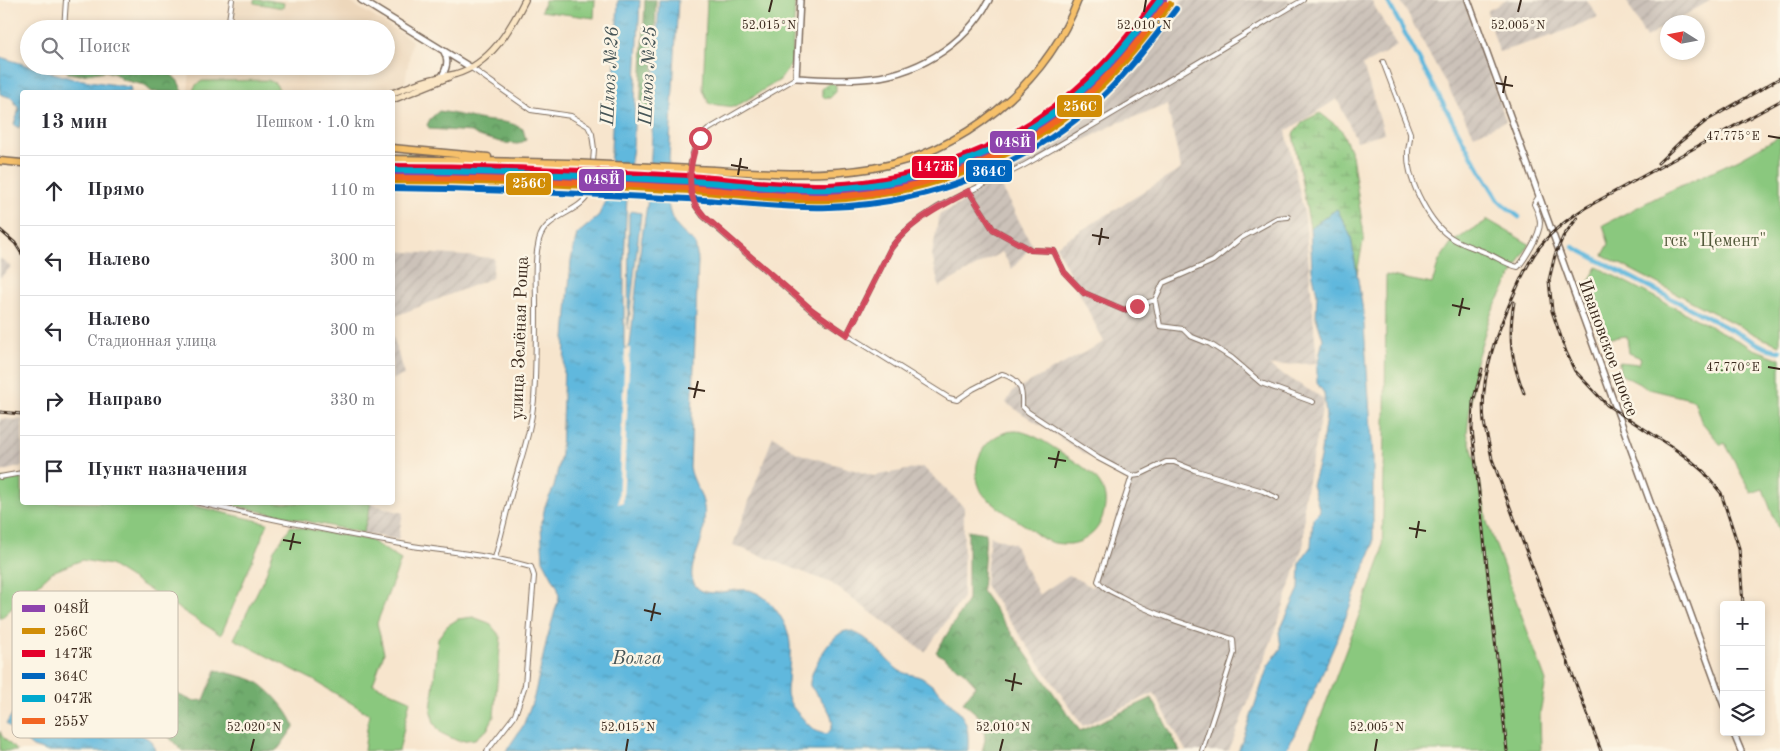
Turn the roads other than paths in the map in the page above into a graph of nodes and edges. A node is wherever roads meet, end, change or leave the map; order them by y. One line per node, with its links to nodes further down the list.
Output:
1 (66, 0): 10 (street)
2 (232, 0): 11 (street)
3 (362, 0): 12 (street)
4 (525, 0): 16 (main road)
5 (800, 0): 19 (street)
6 (989, 0): 19 (street)
7 (1078, 0): 25 (highway, bridge)
8 (1303, 0): 27 (street)
9 (1468, 0): 28 (street, Ивановское шоссе)
10 (65, 20)
11 (229, 20)
12 (395, 20)
13 (395, 20): 14 (street)
14 (442, 49): 16 (street); 18 (street)
15 (1383, 62): 28 (street)
16 (470, 67): 17 (main road); 38 (street, улица Зелёная Роща)
17 (456, 74): 18 (main road); 21 (main road)
18 (442, 76): 20 (main road)
19 (796, 78): 31 (street)
20 (395, 92)
21 (395, 99)
22 (395, 148): 25 (highway)
23 (395, 159): 25 (highway)
24 (0, 161): 26 (highway)
25 (522, 161)
26 (20, 163)
27 (969, 191): 30 (street); 31 (street)
28 (1539, 196): 39 (street, Ивановское шоссе)
29 (1288, 217): 30 (street)
30 (1155, 300): 32 (street)
31 (847, 335): 34 (street)
32 (1313, 402)
33 (20, 472): 35 (street)
34 (1132, 476): 36 (street); 42 (street)
35 (0, 477)
36 (1277, 498)
37 (209, 505): 38 (street)
38 (495, 558): 41 (street)
39 (1720, 695)
40 (1734, 736): 43 (street)
41 (487, 751)
42 (1202, 751)
43 (1740, 751)

